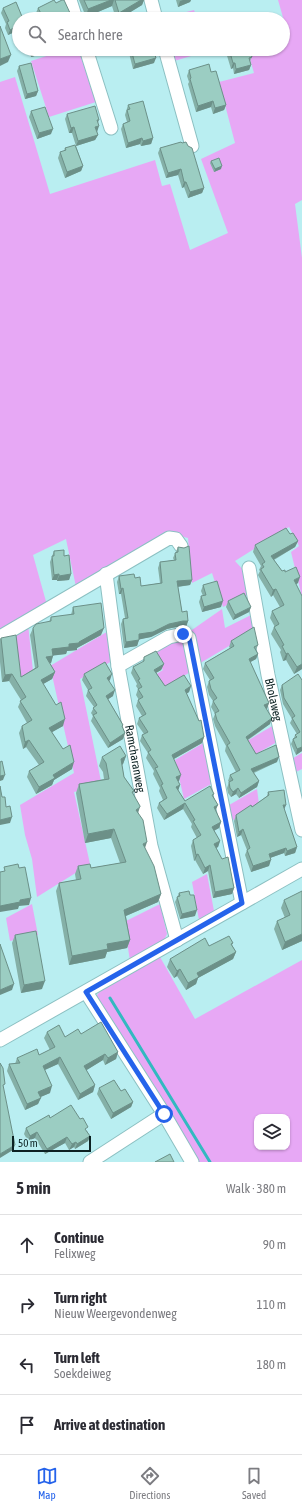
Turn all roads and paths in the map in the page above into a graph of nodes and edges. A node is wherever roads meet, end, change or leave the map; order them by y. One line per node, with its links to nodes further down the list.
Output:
1 (70, 0): 3 (street)
2 (151, 0): 4 (street)
3 (74, 12)
4 (154, 12)
5 (88, 56): 7 (street)
6 (167, 56): 8 (street)
7 (111, 128)
8 (192, 146)
9 (181, 546): 11 (street)
10 (249, 568): 14 (street, Bholaweg)
11 (106, 574): 12 (street); 13 (street, Ramcharanweg)
12 (0, 637)
13 (118, 666): 16 (street); 17 (street, Ramcharanweg)
14 (302, 830)
15 (302, 869): 16 (street)
16 (242, 903): 17 (street)
17 (177, 940): 18 (street)
18 (86, 992): 19 (street); 20 (street)
19 (0, 1040)
20 (164, 1114): 21 (street); 22 (street)
21 (90, 1162)
22 (192, 1162)

